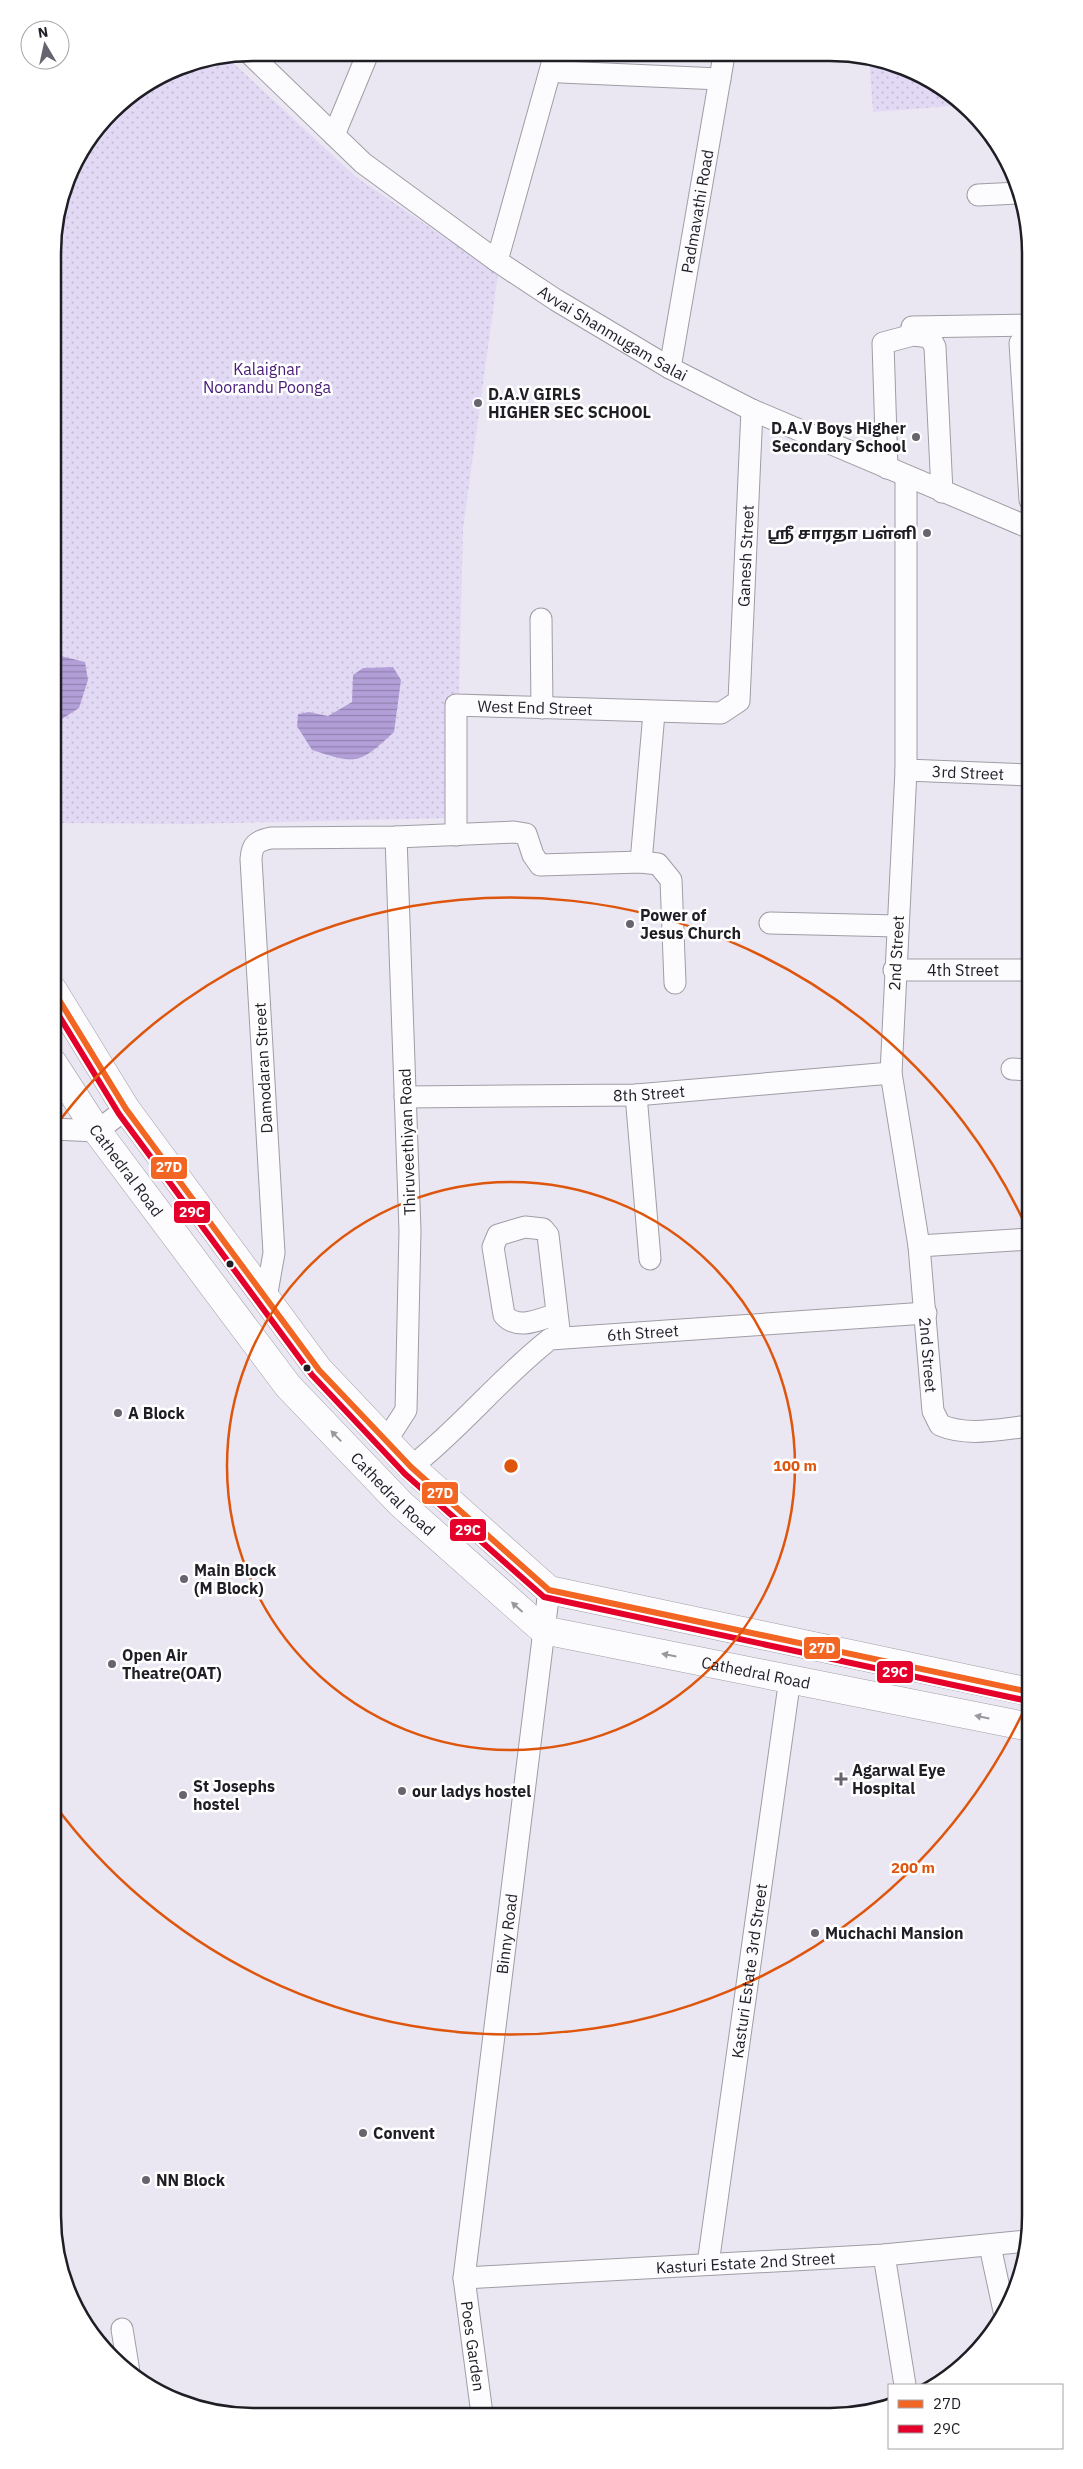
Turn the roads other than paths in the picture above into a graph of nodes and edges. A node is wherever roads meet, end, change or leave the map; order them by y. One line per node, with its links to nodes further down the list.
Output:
1 (257, 61): 7 (street, Avvai Shanmugam Salai)
2 (365, 61): 7 (street)
3 (552, 61): 10 (street)
4 (560, 61): 6 (street)
5 (723, 61): 6 (street, Padmavathi Road)
6 (720, 79): 13 (street, Padmavathi Road)
7 (334, 135): 10 (street, Avvai Shanmugam Salai)
8 (1012, 193): 9 (street)
9 (978, 195)
10 (497, 261): 13 (street, Avvai Shanmugam Salai)
11 (894, 327): 12 (street)
12 (1022, 334)
13 (670, 368): 14 (street, Avvai Shanmugam Salai)
14 (752, 410): 15 (street, Avvai Shanmugam Salai); 19 (street, Ganesh Street)
15 (896, 472): 16 (street, Avvai Shanmugam Salai); 16 (street, 2nd Street); 22 (street, 2nd Street)
16 (942, 492): 17 (street, Avvai Shanmugam Salai)
17 (1022, 525)
18 (541, 618): 20 (street)
19 (739, 701): 21 (street, West End Street)
20 (542, 708): 21 (street, West End Street); 24 (street, West End Street)
21 (654, 713): 26 (street)
22 (906, 770): 23 (street, 3rd Street); 28 (street, 2nd Street)
23 (1022, 775)
24 (456, 835): 25 (street); 26 (street)
25 (396, 837): 36 (street, Thiruveethiyan Road); 43 (street, Damodaran Street)
26 (641, 862): 31 (street)
27 (770, 923): 28 (street)
28 (897, 926): 29 (street, 2nd Street)
29 (894, 970): 30 (street, 4th Street); 33 (street, 2nd Street)
30 (1022, 970)
31 (675, 983)
32 (61, 1003): 37 (main road, Cathedral Road)
33 (891, 1073): 35 (street, 8th Street); 41 (street, 2nd Street)
34 (61, 1075): 39 (main road, Cathedral Road)
35 (636, 1095): 36 (street, 8th Street); 42 (street)
36 (405, 1097): 48 (street, Thiruveethiyan Road)
37 (126, 1109): 39 (street); 43 (main road, Cathedral Road)
38 (61, 1129): 39 (street)
39 (97, 1131): 51 (main road, Cathedral Road, one-way to 39)
40 (1022, 1240): 41 (street)
41 (919, 1246): 44 (street, 2nd Street)
42 (650, 1259)
43 (266, 1298): 48 (main road, Cathedral Road)
44 (926, 1313): 46 (street, 6th Street); 47 (street, 2nd Street)
45 (557, 1314): 45 (street); 46 (street)
46 (560, 1338): 49 (street, 6th Street)
47 (1022, 1427)
48 (386, 1441): 49 (main road, Cathedral Road)
49 (411, 1467): 50 (main road, Cathedral Road)
50 (549, 1590): 51 (street, Binny Road); 53 (main road, Cathedral Road)
51 (543, 1630): 52 (main road, Cathedral Road, one-way to 51); 59 (street, Binny Road)
52 (790, 1678): 54 (main road, Cathedral Road, one-way to 52); 58 (street, Kasturi Estate 3rd Street)
53 (1022, 1690)
54 (1022, 1725)
55 (1020, 2242): 56 (street, Kasturi Estate 2nd Street)
56 (990, 2246): 57 (street, Kasturi Estate 2nd Street); 60 (street)
57 (884, 2255): 58 (street, Kasturi Estate 2nd Street); 63 (street)
58 (708, 2264): 59 (street, Kasturi Estate 2nd Street)
59 (464, 2278): 64 (street, Poes Garden)
60 (1002, 2301)
61 (122, 2329): 62 (street)
62 (127, 2360)
63 (905, 2384)
64 (481, 2408)

